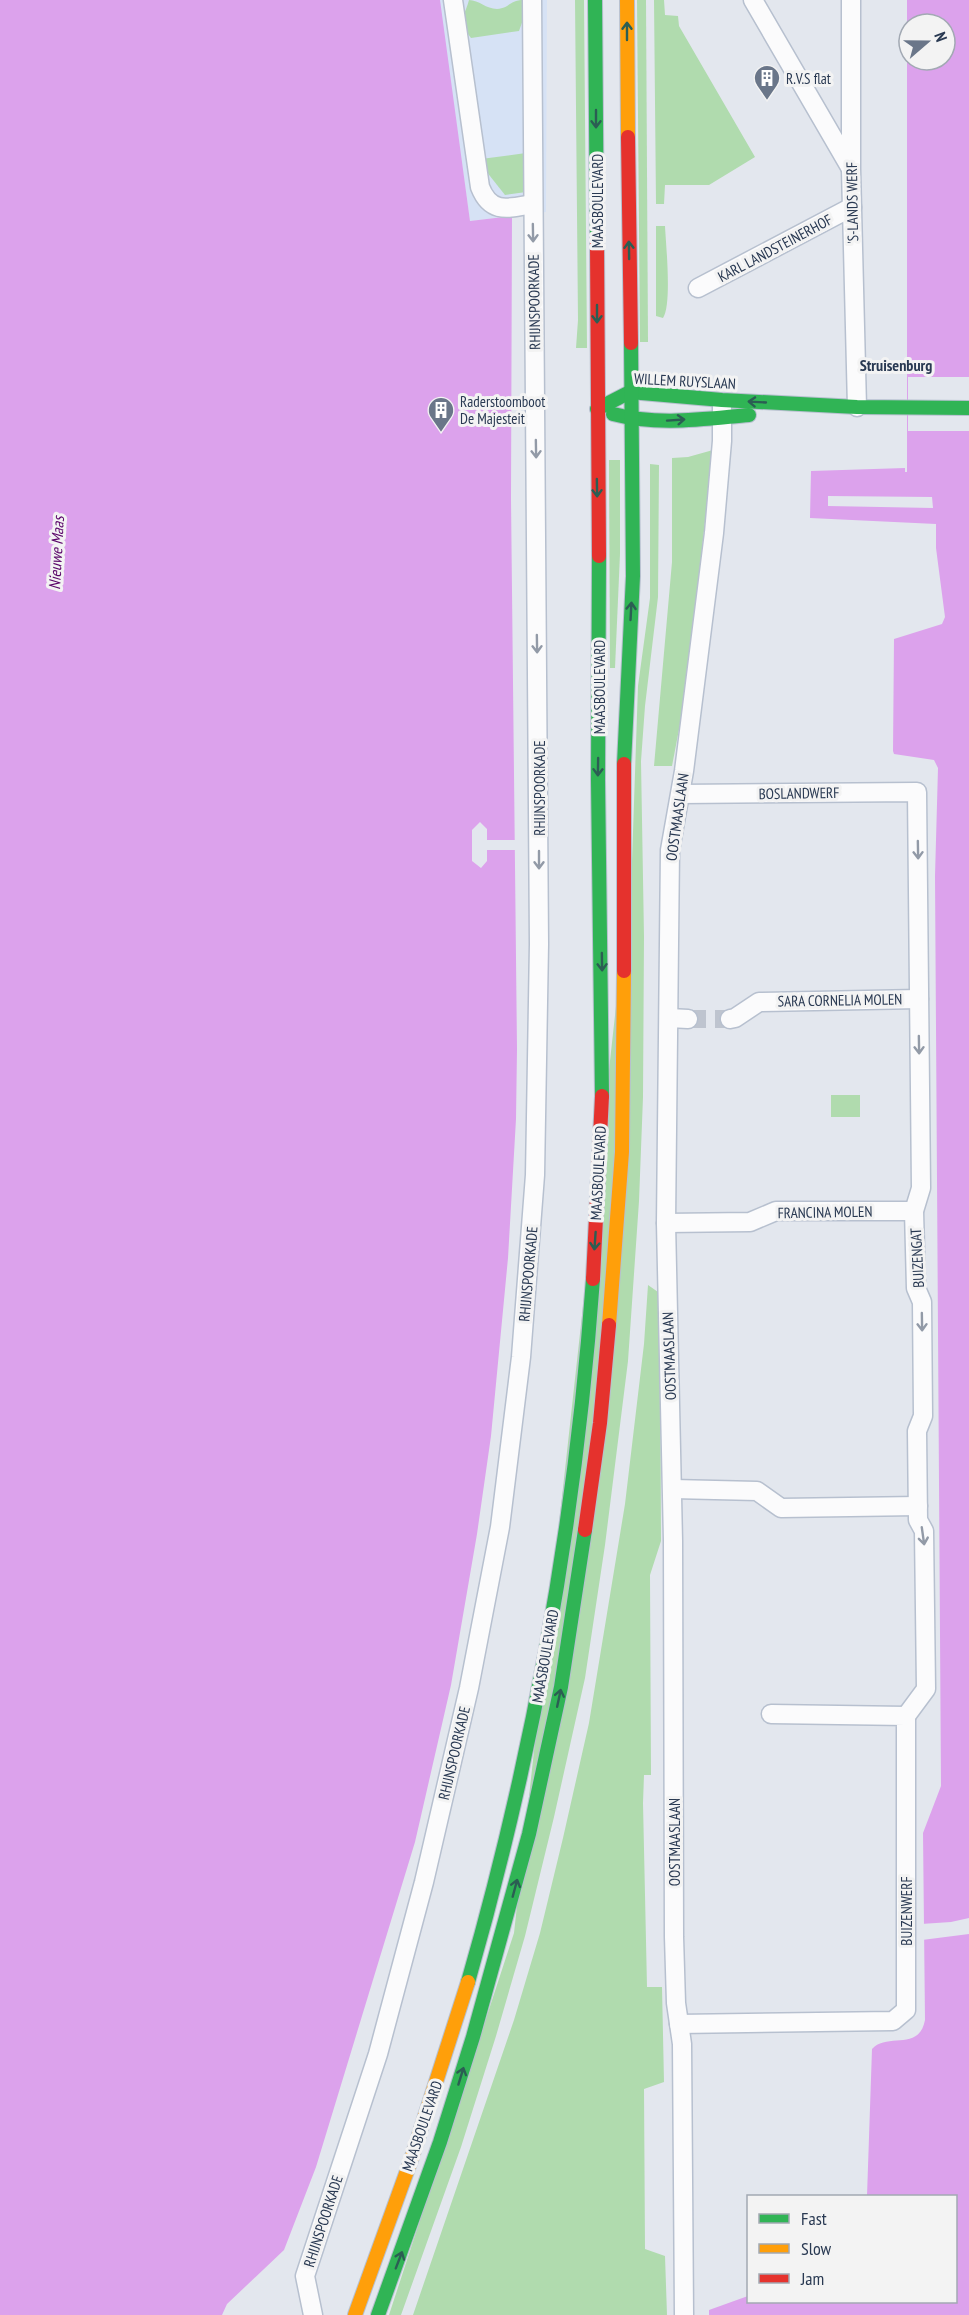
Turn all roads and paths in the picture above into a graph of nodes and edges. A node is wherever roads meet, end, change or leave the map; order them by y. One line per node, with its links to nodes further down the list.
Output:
1 (453, 0): 8 (street)
2 (532, 0): 8 (street, RHIJNSPOORKADE)
3 (595, 0): 15 (main road, MAASBOULEVARD, one-way to 15)
4 (627, 0): 11 (main road, MAASBOULEVARD, one-way to 4)
5 (753, 0): 7 (street)
6 (851, 0): 7 (street, 'S-LANDS WERF)
7 (851, 169): 9 (street, 'S-LANDS WERF)
8 (534, 204): 30 (street, RHIJNSPOORKADE, one-way to 30)
9 (852, 207): 10 (street, KARL LANDSTEINERHOF); 12 (street, 'S-LANDS WERF)
10 (698, 288)
11 (630, 392): 13 (main road, WILLEM RUYSLAAN); 15 (main road, WILLEM RUYSLAAN); 16 (main road, MAASBOULEVARD)
12 (857, 407): 13 (main road, WILLEM RUYSLAAN); 14 (main road, WILLEM RUYSLAAN)
13 (722, 408): 16 (main road, WILLEM RUYSLAAN, one-way to 13); 18 (street, OOSTMAASLAAN)
14 (969, 408)
15 (597, 409): 16 (main road, WILLEM RUYSLAAN); 31 (main road, MAASBOULEVARD, one-way to 31)
16 (631, 420): 32 (main road, MAASBOULEVARD, one-way to 16)
17 (917, 792): 18 (street, BOSLANDWERF); 19 (street, BUIZENGAT, one-way to 19)
18 (681, 794): 20 (street, OOSTMAASLAAN)
19 (919, 999): 22 (street, SARA CORNELIA MOLEN); 23 (street, BUIZENGAT, one-way to 23)
20 (669, 1018): 21 (street); 24 (street, OOSTMAASLAAN)
21 (688, 1018)
22 (730, 1018)
23 (914, 1211): 24 (street, FRANCINA MOLEN); 26 (street, BUIZENGAT, one-way to 26)
24 (666, 1223): 25 (street, OOSTMAASLAAN)
25 (672, 1489): 26 (street); 29 (street, OOSTMAASLAAN)
26 (918, 1506): 28 (street, BUIZENGAT, one-way to 28)
27 (771, 1714): 28 (street)
28 (906, 1716): 29 (street, BUIZENWERF)
29 (679, 2024): 33 (street, OOSTMAASLAAN)
30 (313, 2315)
31 (355, 2315)
32 (378, 2315)
33 (684, 2315)

